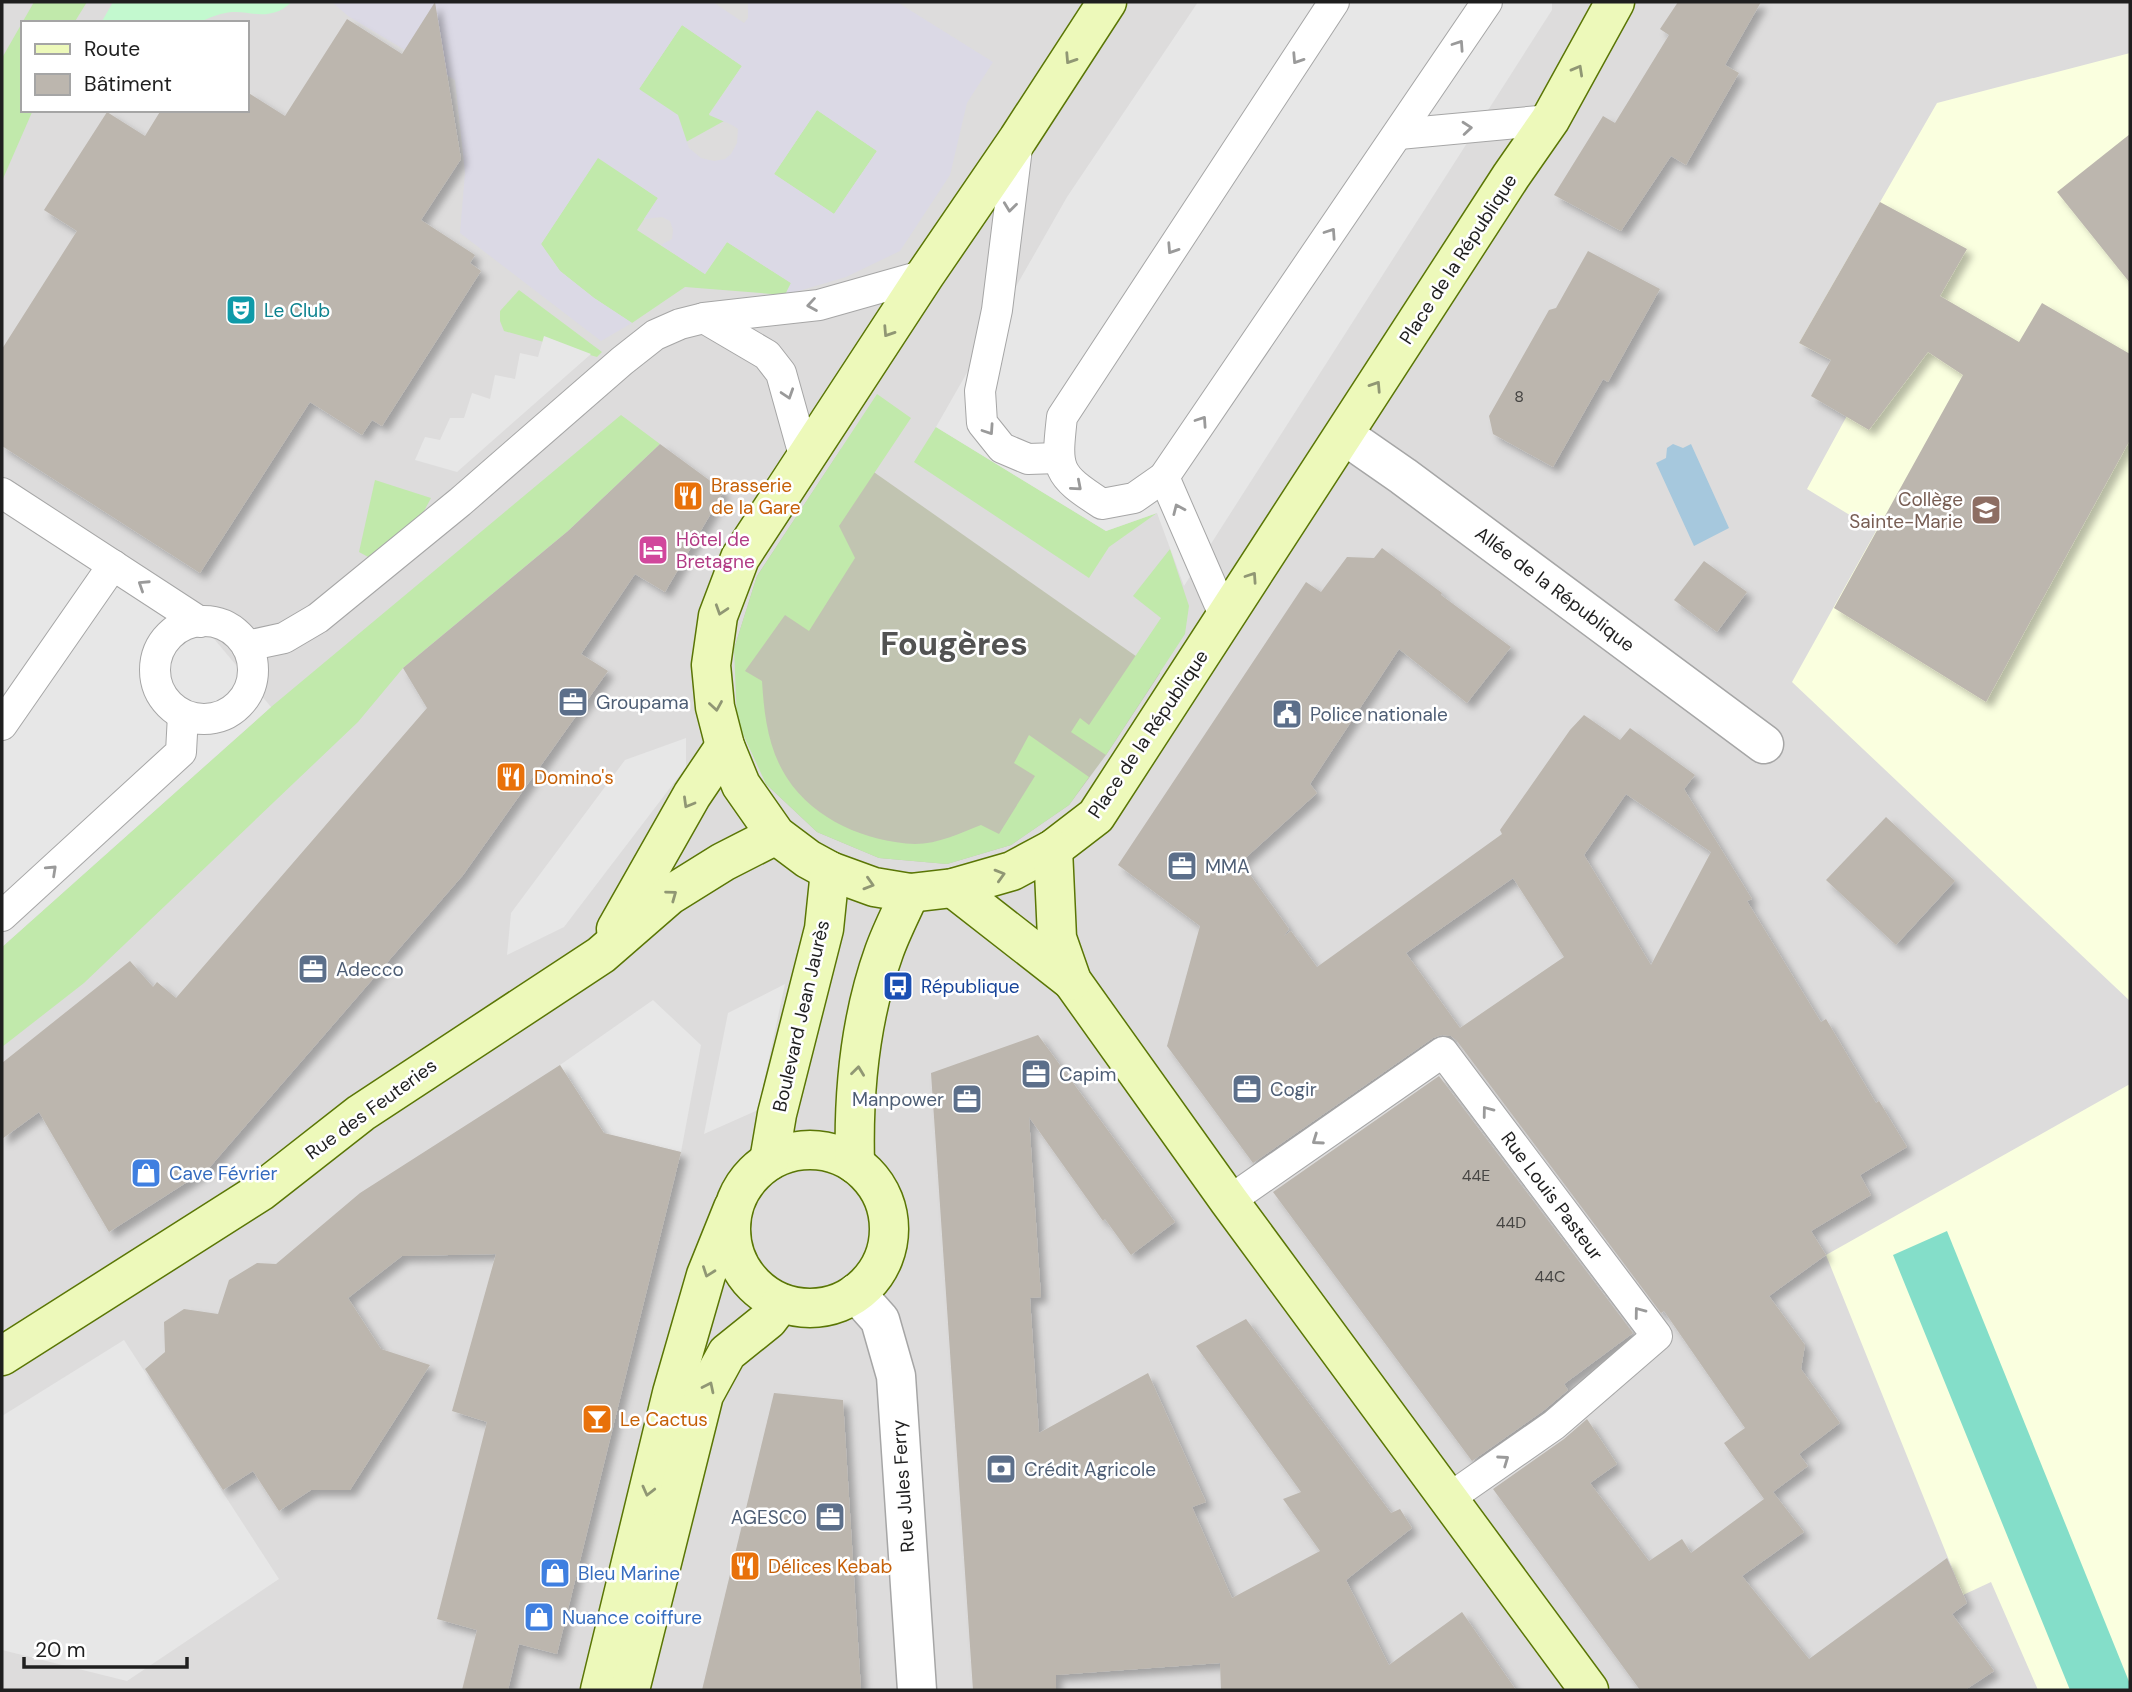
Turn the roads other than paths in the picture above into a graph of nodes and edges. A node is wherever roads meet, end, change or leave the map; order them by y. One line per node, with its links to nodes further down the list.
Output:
1 (1107, 2): 7 (main road, Place de la République, one-way to 7)
2 (1334, 2): 11 (lane, one-way to 11)
3 (1487, 2): 6 (lane, one-way to 3)
4 (1615, 2): 5 (main road, Place de la République, one-way to 4)
5 (1550, 120): 6 (lane, one-way to 5); 10 (main road, Place de la République, one-way to 5)
6 (1399, 134): 13 (lane, one-way to 6)
7 (1018, 139): 8 (main road, Place de la République); 11 (lane, one-way to 11)
8 (925, 275): 9 (lane, one-way to 9); 12 (main road, Place de la République, one-way to 12)
9 (704, 318): 12 (lane, one-way to 12); 18 (lane)
10 (1344, 435): 16 (main road, Place de la République, one-way to 10); 21 (street, Allée de la République)
11 (1058, 458): 13 (lane, one-way to 13)
12 (805, 459): 22 (main road, Place de la République, one-way to 22)
13 (1164, 477): 16 (lane, one-way to 13)
14 (2, 493): 15 (lane)
15 (113, 565): 17 (lane, one-way to 15); 20 (lane)
16 (1225, 617): 24 (main road, Place de la République)
17 (200, 622): 18 (lane); 19 (lane)
18 (247, 646): 19 (lane)
19 (183, 715): 28 (lane, one-way to 19)
20 (2, 725)
21 (1764, 744)
22 (725, 746): 23 (main road, Place de la République); 29 (main road, Rue des Feuteries, one-way to 29)
23 (776, 835): 25 (main road, Place de la République); 29 (main road, Rue des Feuteries, one-way to 23)
24 (1053, 849): 26 (main road, Place de la République, one-way to 24); 30 (main road)
25 (830, 871): 27 (main road, Place de la République, one-way to 27); 31 (main road, Boulevard Jean Jaurès)
26 (953, 888): 27 (main road, Place de la République); 30 (main road)
27 (910, 893): 32 (main road, one-way to 27)
28 (2, 916)
29 (601, 956): 37 (main road, Rue des Feuteries)
30 (1072, 981): 33 (main road)
31 (769, 1161): 32 (main road); 34 (main road)
32 (856, 1164): 35 (main road)
33 (1229, 1201): 38 (main road); 38 (lane, Rue Louis Pasteur, one-way to 33)
34 (733, 1209): 36 (main road); 39 (main road, one-way to 39)
35 (856, 1293): 36 (main road); 41 (street, Rue Jules Ferry)
36 (781, 1303): 40 (main road, one-way to 36)
37 (2, 1356)
38 (1448, 1499): 42 (main road)
39 (600, 1690)
40 (630, 1690)
41 (917, 1690)
42 (1589, 1690)

